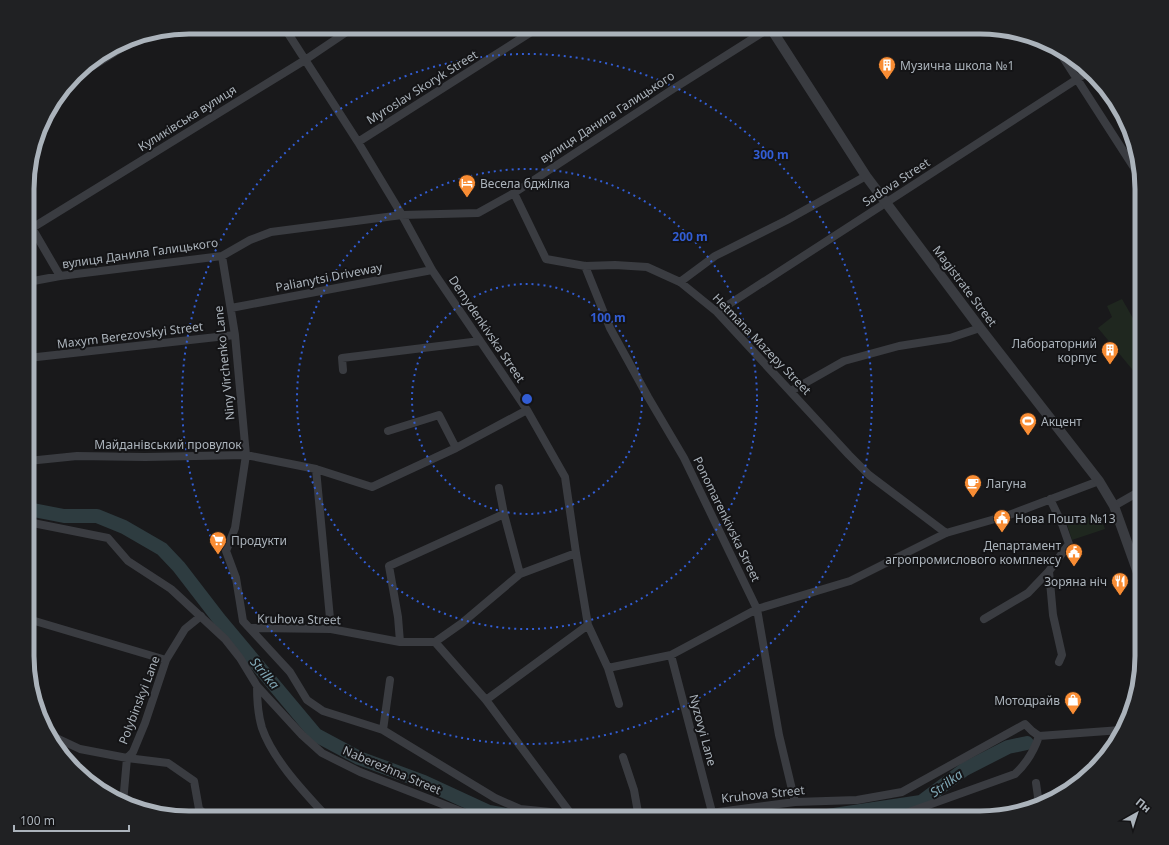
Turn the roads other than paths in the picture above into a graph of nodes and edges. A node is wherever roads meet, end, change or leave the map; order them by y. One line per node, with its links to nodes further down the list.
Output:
1 (288, 34): 7 (street, Demydenkivska Street)
2 (344, 34): 7 (street, Куликівська вулиця)
3 (528, 34): 10 (street, Myroslav Skoryk Street)
4 (760, 34): 13 (street, вулиця Данила Галицького)
5 (775, 34): 12 (street, Magistrate Street)
6 (1064, 59): 9 (street)
7 (305, 60): 10 (street, Demydenkivska Street); 16 (street, Куликівська вулиця)
8 (1084, 75): 9 (street, Sadova Street)
9 (1077, 79): 11 (street); 14 (street, Sadova Street)
10 (358, 142): 15 (street, Demydenkivska Street)
11 (1134, 167)
12 (866, 176): 14 (street, Magistrate Street); 23 (street)
13 (514, 192): 15 (street, вулиця Данила Галицького); 19 (street, Hetmana Mazepy Street)
14 (886, 203): 25 (street, Sadova Street); 26 (street, Magistrate Street)
15 (402, 215): 18 (street, вулиця Данила Галицького); 20 (street, Demydenkivska Street)
16 (34, 223)
17 (34, 232): 21 (street)
18 (222, 256): 21 (street, вулиця Данила Галицького); 24 (street, Niny Virchenko Lane)
19 (585, 266): 23 (street, Hetmana Mazepy Street); 50 (street, Ponomarenkivska Street)
20 (432, 270): 24 (street, Palianytsi Driveway); 28 (street, Demydenkivska Street)
21 (60, 276): 22 (street, вулиця Данила Галицького)
22 (34, 281)
23 (680, 282): 25 (street, Hetmana Mazepy Street)
24 (231, 308): 27 (street, Niny Virchenko Lane)
25 (717, 312): 31 (street, Hetmana Mazepy Street)
26 (980, 328): 31 (street); 38 (street, Magistrate Street)
27 (235, 335): 29 (street, Maxym Berezovskyi Street); 35 (street, Niny Virchenko Lane)
28 (480, 341): 30 (street); 32 (street, Demydenkivska Street)
29 (34, 357)
30 (343, 370)
31 (791, 391): 45 (street, Hetmana Mazepy Street)
32 (527, 410): 34 (street, Майданівський провулок); 46 (street, Demydenkivska Street)
33 (388, 430): 34 (street)
34 (456, 448): 37 (street, Майданівський провулок)
35 (246, 455): 36 (street, Майданівський провулок); 37 (street, Майданівський провулок); 55 (street, Niny Virchenko Lane)
36 (34, 460)
37 (316, 469): 56 (street)
38 (1099, 481): 41 (street); 42 (street, Magistrate Street)
39 (499, 488): 43 (street)
40 (1135, 494): 42 (street)
41 (1050, 499): 45 (street); 48 (street)
42 (1114, 506): 47 (street, Magistrate Street)
43 (504, 514): 49 (street); 57 (street)
44 (34, 523): 51 (street, Naberezhna Street)
45 (946, 533): 50 (street)
46 (576, 553): 49 (street); 54 (street, Demydenkivska Street)
47 (1135, 564)
48 (1050, 571): 52 (street); 61 (street)
49 (520, 574): 58 (street)
50 (757, 610): 59 (street); 76 (street, Ponomarenkivska Street)
51 (201, 616): 60 (street, Polybinskyi Lane); 64 (street, Naberezhna Street)
52 (984, 619)
53 (34, 621): 60 (street)
54 (588, 626): 62 (street, Demydenkivska Street); 65 (street)
55 (251, 628): 56 (street, Kruhova Street); 67 (street, Kruhova Street)
56 (331, 629): 57 (street, Kruhova Street)
57 (400, 642): 58 (street, Kruhova Street)
58 (435, 642): 65 (street)
59 (671, 655): 62 (street); 83 (street, Nyzovyi Lane)
60 (166, 660): 72 (street, Polybinskyi Lane)
61 (1060, 662)
62 (608, 668): 66 (street, Demydenkivska Street)
63 (390, 680): 67 (street)
64 (257, 686): 78 (street); 79 (street, Naberezhna Street)
65 (486, 700): 81 (street)
66 (619, 704)
67 (383, 730): 80 (street, Kruhova Street)
68 (1115, 730): 69 (street)
69 (1039, 736): 76 (street, Kruhova Street); 85 (street)
70 (58, 739): 72 (street)
71 (624, 757): 82 (street)
72 (127, 758): 74 (street, Polybinskyi Lane); 77 (street)
73 (1036, 783): 75 (street)
74 (124, 796)
75 (1038, 799)
76 (795, 802): 84 (street, Kruhova Street)
77 (201, 811)
78 (322, 811)
79 (460, 811)
80 (540, 811)
81 (569, 811)
82 (638, 811)
83 (712, 811)
84 (720, 811)
85 (912, 811)

